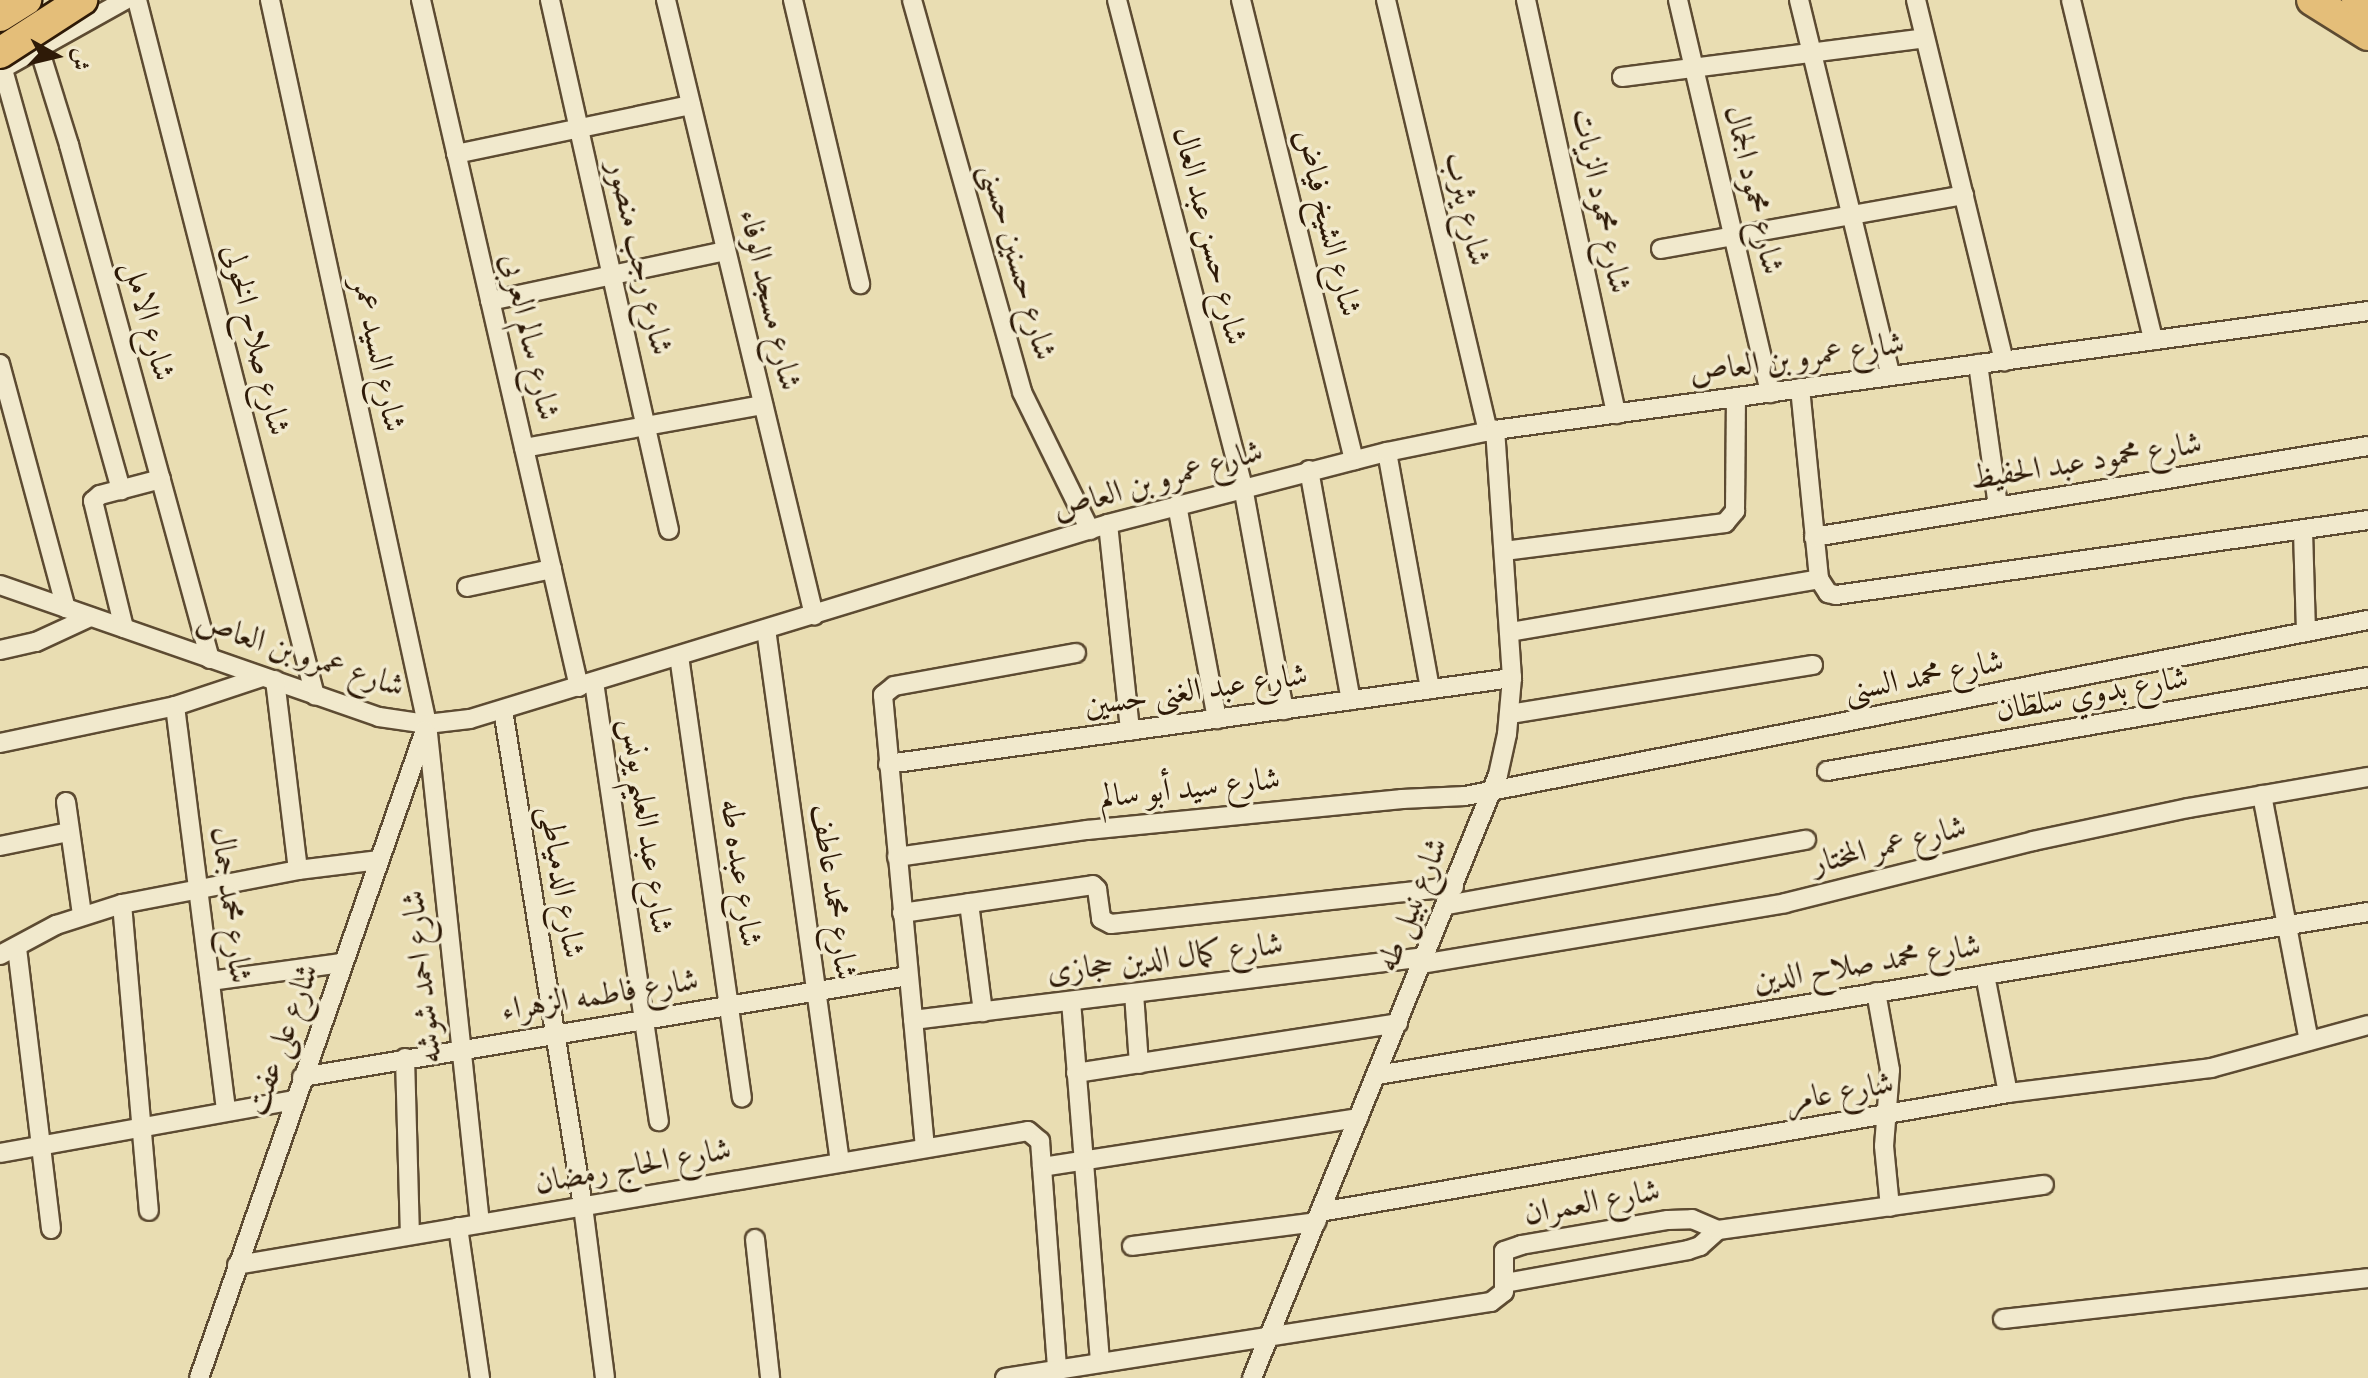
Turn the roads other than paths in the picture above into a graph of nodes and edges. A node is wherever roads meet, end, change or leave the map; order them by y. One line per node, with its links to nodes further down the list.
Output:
1 (25, 0): 22 (main road, bridge); 25 (street, شارع الامل)
2 (82, 0): 27 (main road, bridge)
3 (125, 0): 25 (street)
4 (137, 0): 93 (street, شارع صلاح الخولى)
5 (270, 0): 100 (street, شارع السيد عمر)
6 (421, 0): 32 (street, شارع سالم العربى)
7 (550, 0): 31 (street, شارع رجب منصور)
8 (666, 0): 30 (street, شارع مسجد الوفاء)
9 (793, 0): 39 (street)
10 (912, 0): 67 (street, شارع حسنين حسنى)
11 (1117, 0): 60 (street, شارع حسن عبد العال)
12 (1241, 0): 57 (street, شارع الشيخ فياض)
13 (1386, 0): 53 (street, شارع يثرب)
14 (1526, 0): 51 (street, شارع محمود الزيات)
15 (1678, 0): 28 (street, شارع محمود الجمال)
16 (1799, 0): 26 (street)
17 (1916, 0): 24 (street)
18 (2071, 0): 42 (street)
19 (2312, 0): 23 (main road)
20 (2357, 0): 21 (main road)
21 (2368, 7)
22 (0, 16)
23 (2368, 35)
24 (1925, 38): 26 (street); 33 (street)
25 (39, 49): 27 (street); 59 (street, شارع الامل)
26 (1812, 52): 28 (street); 34 (street)
27 (1, 62): 61 (street)
28 (1694, 68): 29 (street); 35 (street, شارع محمود الجمال)
29 (1622, 77)
30 (691, 105): 31 (street); 37 (street, شارع مسجد الوفاء)
31 (579, 128): 32 (street); 38 (street, شارع رجب منصور)
32 (456, 154): 40 (street, شارع سالم العربى)
33 (1964, 195): 34 (street); 43 (street)
34 (1852, 215): 35 (street); 46 (street)
35 (1734, 236): 36 (street); 48 (street, شارع محمود الجمال)
36 (1661, 249)
37 (726, 251): 38 (street); 50 (street, شارع مسجد الوفاء)
38 (611, 275): 40 (street); 52 (street, شارع رجب منصور)
39 (860, 284)
40 (490, 301): 55 (street, شارع سالم العربى)
41 (2368, 311): 42 (street, شارع عمرو بن العاص)
42 (2153, 340): 43 (street, شارع عمرو بن العاص)
43 (2004, 361): 45 (street, شارع عمرو بن العاص)
44 (0, 364): 75 (street)
45 (1978, 364): 46 (street, شارع عمرو بن العاص); 63 (street)
46 (1891, 376): 47 (street, شارع عمرو بن العاص)
47 (1800, 388): 48 (street, شارع عمرو بن العاص); 69 (street)
48 (1770, 393): 49 (street, شارع عمرو بن العاص)
49 (1736, 397): 51 (street, شارع عمرو بن العاص); 70 (street)
50 (763, 405): 52 (street); 76 (street, شارع مسجد الوفاء)
51 (1616, 414): 53 (street, شارع عمرو بن العاص)
52 (646, 426): 55 (street); 66 (street, شارع رجب منصور)
53 (1491, 431): 56 (street, شارع عمرو بن العاص); 70 (street, شارع نبيل طه)
54 (2368, 446): 63 (street, شارع محمود عبد الحفيظ)
55 (524, 448): 71 (street, شارع سالم العربى)
56 (1387, 452): 57 (street, شارع عمرو بن العاص); 92 (street)
57 (1354, 460): 58 (street, شارع عمرو بن العاص)
58 (1309, 470): 60 (street, شارع عمرو بن العاص); 94 (street)
59 (161, 479): 61 (street); 86 (street, شارع الامل)
60 (1243, 487): 62 (street, شارع عمرو بن العاص); 97 (street, شارع حسن عبد العال)
61 (121, 490): 79 (street)
62 (1177, 505): 65 (street, شارع عمرو بن العاص); 99 (street)
63 (1998, 506): 69 (street, شارع محمود عبد الحفيظ)
64 (2368, 520): 68 (street)
65 (1108, 524): 67 (street, شارع عمرو بن العاص); 101 (street)
66 (669, 530)
67 (1090, 530): 76 (street, شارع عمرو بن العاص)
68 (2303, 531): 72 (street); 82 (street)
69 (1814, 537): 72 (street)
70 (1504, 551): 81 (street, شارع نبيل طه)
71 (552, 569): 74 (street); 91 (street, شارع سالم العربى)
72 (1819, 579): 81 (street)
73 (0, 585): 75 (street, شارع عمرو بن العاص)
74 (467, 587)
75 (66, 608): 77 (street, شارع عمرو بن العاص)
76 (814, 615): 80 (street, شارع عمرو بن العاص)
77 (90, 617): 79 (street, شارع عمرو بن العاص); 83 (street)
78 (2368, 620): 82 (street, شارع محمد السنى)
79 (124, 628): 86 (street, شارع عمرو بن العاص)
80 (766, 629): 85 (street, شارع عمرو بن العاص); 130 (street, شارع محمد عاطف)
81 (1510, 632): 89 (street, شارع نبيل طه)
82 (2306, 632): 106 (street, شارع محمد السنى)
83 (0, 650)
84 (1076, 653): 103 (street)
85 (679, 656): 91 (street, شارع عمرو بن العاص); 134 (street, شارع عبده طه)
86 (210, 659): 90 (street, شارع عمرو بن العاص)
87 (1813, 665): 98 (street)
88 (2368, 677): 104 (street, شارع بدوي سلطان)
89 (1512, 678): 92 (street, شارع عبد الغنى حسين); 98 (street, شارع نبيل طه)
90 (269, 679): 93 (street, شارع عمرو بن العاص); 95 (street); 114 (street)
91 (587, 684): 96 (street, شارع عمرو بن العاص); 136 (street, شارع عبد العليم يونس)
92 (1430, 689): 94 (street, شارع عبد الغنى حسين)
93 (315, 696): 100 (street, شارع عمرو بن العاص)
94 (1351, 700): 97 (street, شارع عبد الغنى حسين)
95 (175, 706): 102 (street); 116 (street, شارع محمد جمال)
96 (503, 710): 100 (street, شارع عمرو بن العاص); 140 (street, شارع الدمياطى)
97 (1284, 710): 99 (street, شارع عبد الغنى حسين)
98 (1510, 714): 106 (street, شارع نبيل طه)
99 (1217, 719): 101 (street, شارع عبد الغنى حسين)
100 (427, 724): 113 (street, شارع على عفت); 142 (street, شارع احمد شوشه)
101 (1130, 731): 103 (street, شارع عبد الغنى حسين)
102 (0, 743)
103 (888, 764): 112 (street)
104 (1827, 771)
105 (2368, 777): 107 (street, شارع عمر المختار)
106 (1491, 791): 112 (street, شارع سيد أبو سالم); 115 (street, شارع نبيل طه)
107 (2262, 795): 123 (street); 125 (street, شارع عمر المختار)
108 (66, 802): 109 (street)
109 (69, 832): 111 (street); 122 (street)
110 (1806, 840): 119 (street)
111 (0, 846)
112 (897, 857): 121 (street)
113 (379, 860): 114 (street); 126 (street, شارع على عفت)
114 (298, 870): 116 (street)
115 (1454, 887): 117 (street); 119 (street, شارع نبيل طه)
116 (199, 890): 118 (street); 129 (street, شارع محمد جمال)
117 (969, 903): 121 (street); 135 (street)
118 (122, 904): 122 (street); 155 (street)
119 (1447, 905): 125 (street, شارع نبيل طه)
120 (2368, 912): 123 (street, شارع محمد صلاح الدين)
121 (902, 913): 128 (street)
122 (82, 915): 124 (street)
123 (2286, 925): 127 (street, شارع محمد صلاح الدين); 141 (street)
124 (9, 952): 156 (street)
125 (1424, 960): 132 (street, شارع كمال الدين حجازى); 138 (street, شارع نبيل طه)
126 (342, 963): 129 (street); 147 (street, شارع على عفت)
127 (1985, 975): 131 (street, شارع محمد صلاح الدين); 148 (street)
128 (908, 976): 130 (street, شارع فاطمه الزهراء); 137 (street)
129 (210, 981): 151 (street, شارع محمد جمال)
130 (816, 991): 134 (street, شارع فاطمه الزهراء); 160 (street, شارع محمد عاطف)
131 (1876, 992): 146 (street, شارع محمد صلاح الدين); 152 (street)
132 (1134, 993): 133 (street, شارع كمال الدين حجازى); 144 (street)
133 (1071, 1001): 135 (street, شارع كمال الدين حجازى); 145 (street)
134 (729, 1005): 136 (street, شارع فاطمه الزهراء); 149 (street, شارع عبده طه)
135 (983, 1012): 137 (street, شارع كمال الدين حجازى)
136 (644, 1019): 140 (street, شارع فاطمه الزهراء); 154 (street, شارع عبد العليم يونس)
137 (913, 1020): 157 (street)
138 (1398, 1023): 144 (street); 146 (street, شارع نبيل طه)
139 (2368, 1025): 141 (street, شارع عامر)
140 (555, 1034): 142 (street, شارع فاطمه الزهراء); 163 (street, شارع الدمياطى)
141 (2309, 1041): 148 (street, شارع عامر)
142 (461, 1049): 143 (street, شارع فاطمه الزهراء); 167 (street, شارع احمد شوشه)
143 (405, 1058): 147 (street, شارع فاطمه الزهراء); 171 (street)
144 (1139, 1064): 145 (street)
145 (1076, 1073): 159 (street)
146 (1377, 1075): 153 (street, شارع نبيل طه)
147 (302, 1077): 150 (street, شارع على عفت)
148 (2008, 1093): 152 (street, شارع عامر)
149 (742, 1098)
150 (294, 1100): 151 (street); 174 (street, شارع على عفت)
151 (226, 1110): 155 (street)
152 (1887, 1116): 164 (street); 166 (street, شارع عامر)
153 (1358, 1118): 159 (street); 166 (street, شارع نبيل طه)
154 (659, 1121)
155 (141, 1126): 156 (street); 165 (street)
156 (41, 1145): 158 (street); 169 (street)
157 (925, 1148): 160 (street, شارع الحاج رمضان); 161 (street, شارع الحاج رمضان)
158 (0, 1153)
159 (1083, 1161): 161 (street); 179 (street)
160 (840, 1162): 163 (street, شارع الحاج رمضان)
161 (1042, 1167): 180 (street)
162 (2044, 1185): 164 (street, شارع العمران)
163 (583, 1206): 167 (street, شارع الحاج رمضان); 183 (street, شارع الدمياطى)
164 (1890, 1207): 170 (street, شارع العمران)
165 (149, 1211)
166 (1318, 1217): 173 (street, شارع عامر); 178 (street, شارع نبيل طه)
167 (480, 1223): 168 (street, شارع الحاج رمضان)
168 (458, 1227): 171 (street, شارع الحاج رمضان); 182 (street)
169 (51, 1229)
170 (1718, 1230): 176 (street); 176 (street, شارع العمران)
171 (410, 1235): 174 (street, شارع الحاج رمضان)
172 (755, 1239): 184 (street)
173 (1132, 1246)
174 (237, 1265): 181 (street, شارع على عفت)
175 (2368, 1278): 177 (street)
176 (1505, 1283): 178 (street)
177 (2003, 1319)
178 (1271, 1334): 179 (street); 186 (street, شارع نبيل طه)
179 (1100, 1362): 180 (street)
180 (1057, 1369): 185 (street)
181 (199, 1378)
182 (480, 1378)
183 (605, 1378)
184 (770, 1378)
185 (1005, 1378)
186 (1252, 1378)

